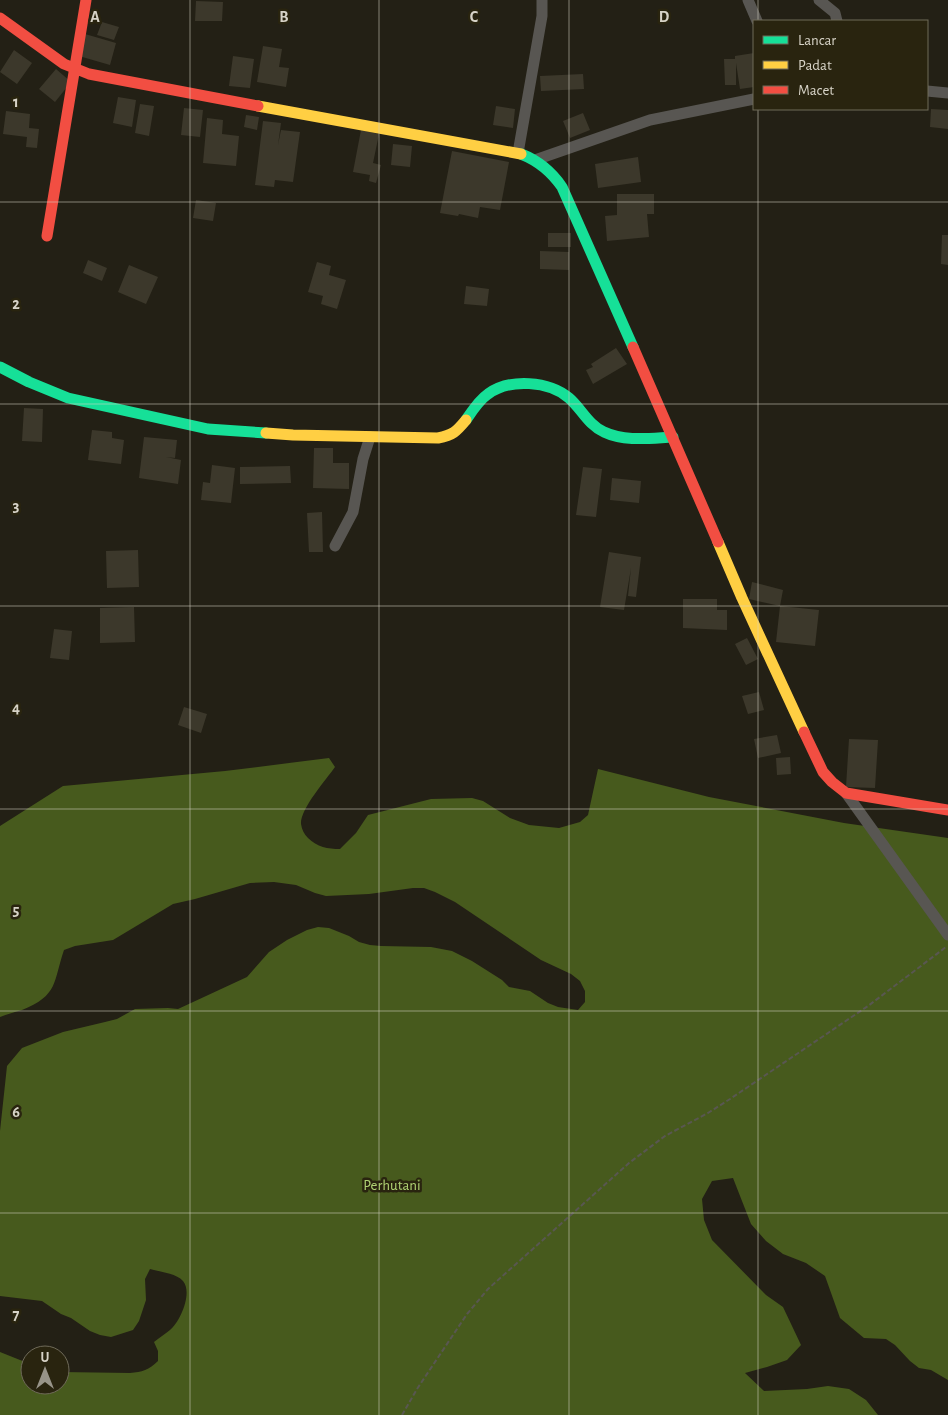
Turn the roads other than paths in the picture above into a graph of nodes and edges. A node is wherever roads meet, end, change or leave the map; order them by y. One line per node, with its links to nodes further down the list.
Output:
1 (86, 0): 8 (street)
2 (542, 0): 12 (street)
3 (748, 0): 6 (street)
4 (819, 0): 7 (street)
5 (0, 18): 8 (street)
6 (756, 20)
7 (837, 20)
8 (76, 69): 12 (street); 14 (street)
9 (928, 90): 10 (street)
10 (948, 93)
11 (753, 99): 13 (street)
12 (518, 153): 13 (street)
13 (535, 160): 17 (street)
14 (47, 236)
15 (0, 367): 16 (street)
16 (370, 437): 17 (street); 18 (street)
17 (673, 437): 19 (street)
18 (335, 546)
19 (846, 793): 20 (street); 21 (street)
20 (948, 810)
21 (948, 935)

